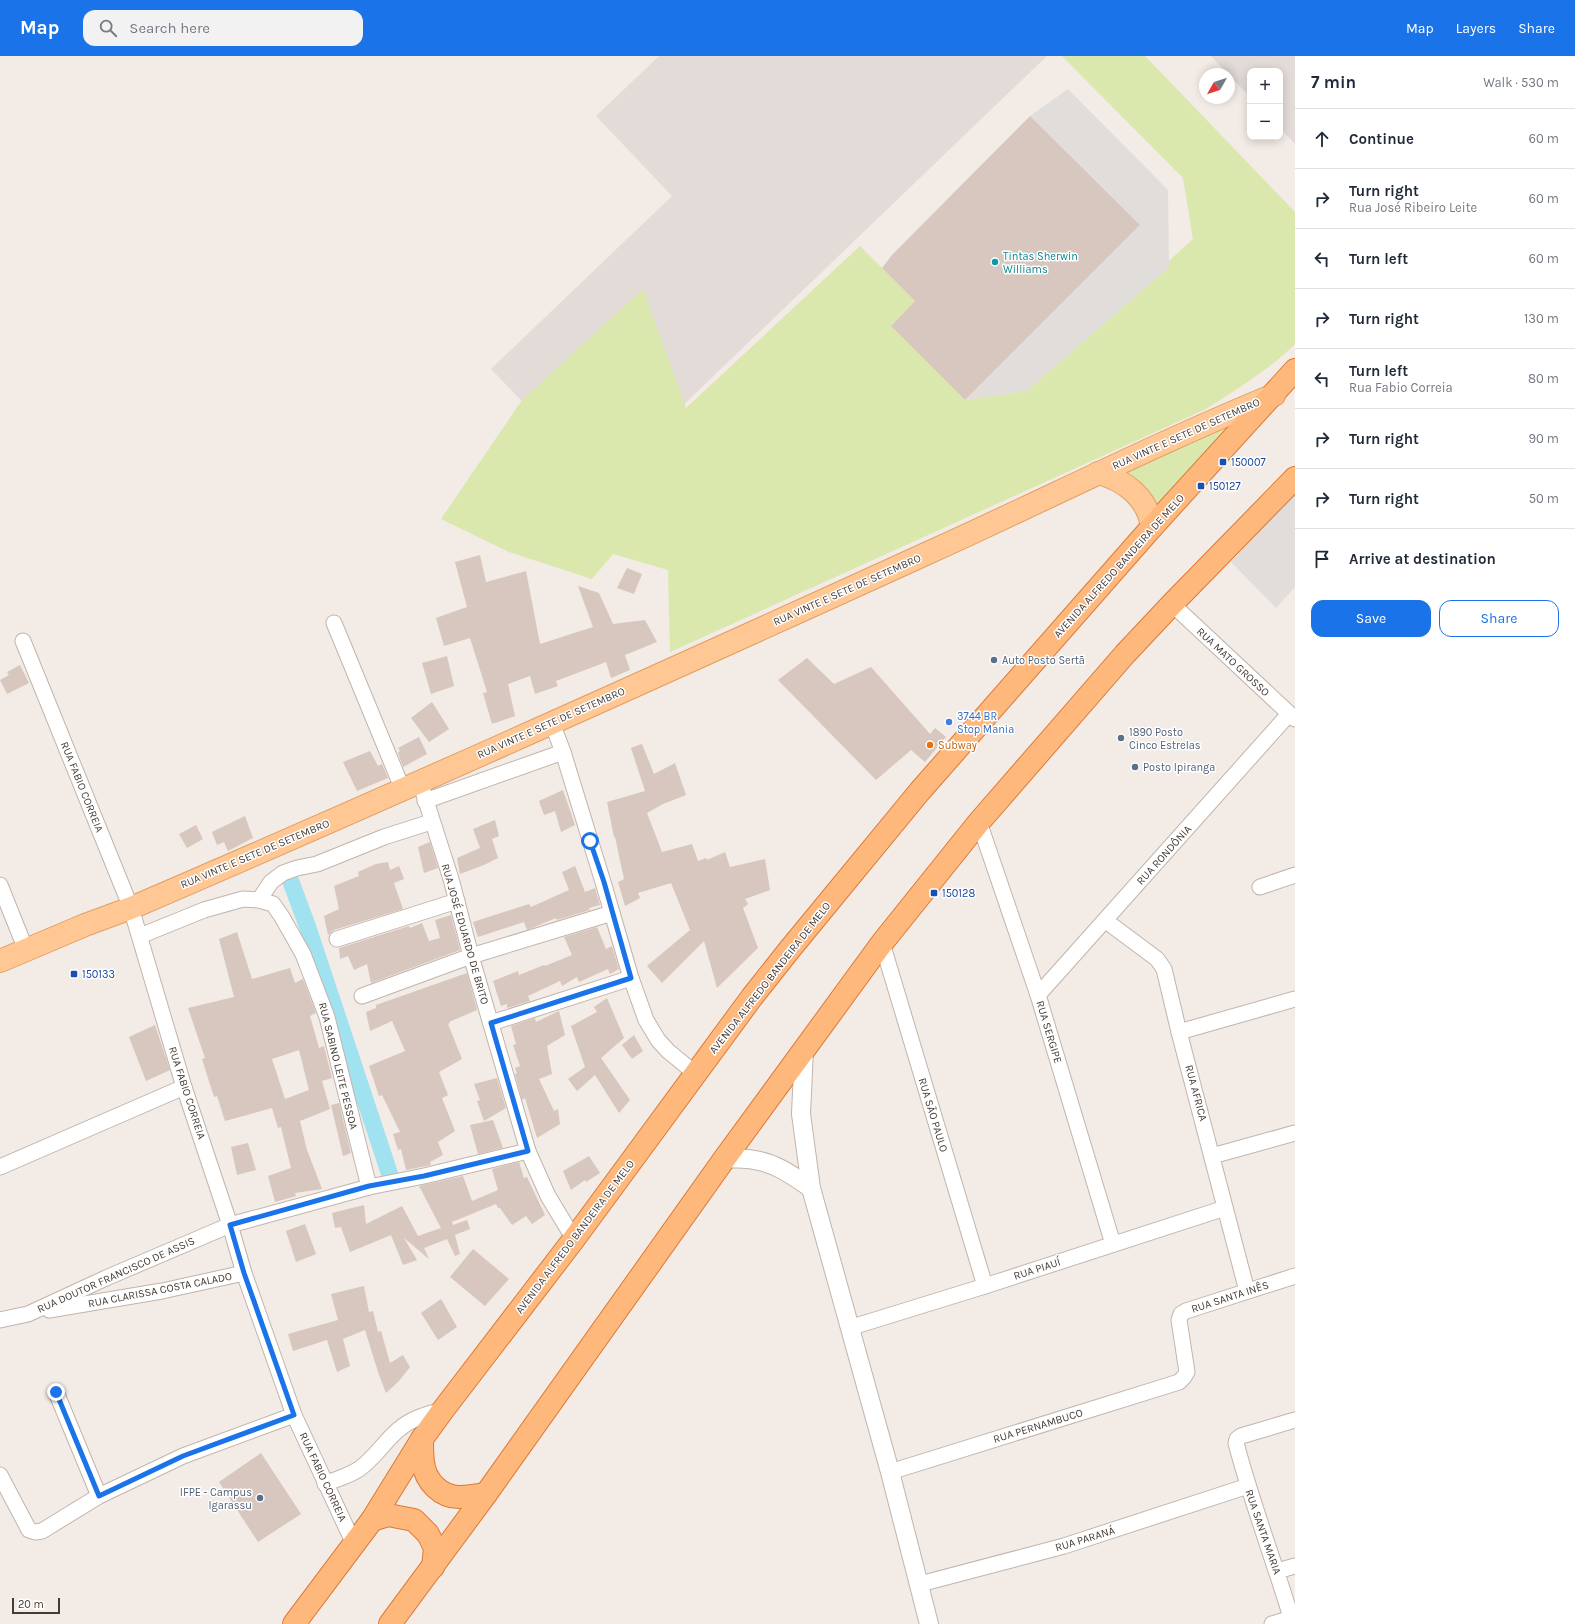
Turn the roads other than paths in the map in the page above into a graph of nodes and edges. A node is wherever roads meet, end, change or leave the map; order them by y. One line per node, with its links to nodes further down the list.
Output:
1 (1295, 370): 2 (highway, AVENIDA ALFREDO BANDEIRA DE MELO)
2 (1274, 395): 3 (main road, RUA VINTE E SETE DE SETEMBRO); 5 (highway, AVENIDA ALFREDO BANDEIRA DE MELO)
3 (1098, 473): 5 (main road, RUA VINTE E SETE DE SETEMBRO); 10 (main road, RUA VINTE E SETE DE SETEMBRO)
4 (1295, 478): 6 (highway)
5 (1152, 527): 36 (highway, AVENIDA ALFREDO BANDEIRA DE MELO)
6 (1172, 604): 9 (street, RUA MATO GROSSO); 14 (highway)
7 (334, 623): 12 (street, RUA JOSÉ EDUARDO DE BRITO)
8 (23, 641): 20 (street, RUA FABIO CORREIA)
9 (1292, 717): 22 (street, RUA RONDÔNIA)
10 (552, 723): 11 (street); 12 (main road, RUA VINTE E SETE DE SETEMBRO)
11 (563, 752): 12 (street); 21 (street)
12 (416, 791): 13 (street, RUA JOSÉ EDUARDO DE BRITO); 20 (main road, RUA VINTE E SETE DE SETEMBRO)
13 (431, 822): 18 (street); 19 (street, RUA JOSÉ EDUARDO DE BRITO)
14 (979, 822): 25 (highway); 30 (street, RUA SERGIPE)
15 (1295, 875): 17 (street)
16 (0, 885): 26 (street)
17 (1260, 887)
18 (259, 900): 23 (street, RUA SABINO LEITE PESSOA); 43 (street, RUA SABINO LEITE PESSOA)
19 (457, 901): 24 (street); 27 (street, RUA JOSÉ EDUARDO DE BRITO)
20 (131, 908): 23 (street, RUA FABIO CORREIA); 26 (main road, RUA VINTE E SETE DE SETEMBRO)
21 (612, 912): 27 (street); 29 (street)
22 (1106, 920): 30 (street, RUA RONDÔNIA); 34 (street, RUA AFRICA)
23 (140, 936): 37 (street, RUA FABIO CORREIA)
24 (337, 939)
25 (882, 943): 35 (highway); 51 (street, RUA SÃO PAULO)
26 (26, 950): 28 (main road, RUA VINTE E SETE DE SETEMBRO)
27 (471, 956): 31 (street); 33 (street, RUA JOSÉ EDUARDO DE BRITO)
28 (0, 961)
29 (631, 978): 33 (street); 36 (street)
30 (1038, 995): 48 (street, RUA SERGIPE)
31 (362, 996)
32 (1295, 999): 34 (street)
33 (491, 1023): 39 (street, RUA JOSÉ EDUARDO DE BRITO)
34 (1179, 1032): 40 (street, RUA AFRICA)
35 (804, 1049): 41 (highway); 44 (street)
36 (696, 1074): 47 (highway, AVENIDA ALFREDO BANDEIRA DE MELO)
37 (184, 1087): 42 (street); 46 (street, RUA FABIO CORREIA)
38 (1295, 1133): 40 (street)
39 (528, 1151): 43 (street, RUA DOUTOR FRANCISCO DE ASSIS); 47 (street, RUA JOSÉ EDUARDO DE BRITO)
40 (1212, 1156): 45 (street, RUA AFRICA)
41 (726, 1158): 44 (street); 66 (highway)
42 (0, 1167)
43 (369, 1186): 46 (street, RUA DOUTOR FRANCISCO DE ASSIS)
44 (811, 1188): 55 (street)
45 (1225, 1208): 48 (street, RUA PIAUÍ); 52 (street, RUA AFRICA)
46 (230, 1225): 49 (street, RUA FABIO CORREIA); 53 (street, RUA DOUTOR FRANCISCO DE ASSIS)
47 (574, 1239): 58 (highway, AVENIDA ALFREDO BANDEIRA DE MELO)
48 (1113, 1244): 51 (street, RUA PIAUÍ)
49 (244, 1273): 53 (street, RUA CLARISSA COSTA CALADO); 59 (street, RUA FABIO CORREIA)
50 (1295, 1276): 52 (street, RUA SANTA INÊS)
51 (985, 1286): 55 (street, RUA PIAUÍ)
52 (1248, 1291): 56 (street, RUA SANTA INÊS)
53 (28, 1314): 54 (street, RUA DOUTOR FRANCISCO DE ASSIS)
54 (0, 1320)
55 (849, 1328): 62 (street)
56 (1184, 1377): 62 (street, RUA PERNAMBUCO)
57 (56, 1392): 67 (street)
58 (443, 1410): 61 (highway, AVENIDA ALFREDO BANDEIRA DE MELO); 64 (street)
59 (294, 1415): 64 (street, RUA FABIO CORREIA); 67 (street)
60 (1295, 1420): 65 (street, RUA SANTA MARIA)
61 (422, 1439): 66 (highway); 68 (highway, AVENIDA ALFREDO BANDEIRA DE MELO)
62 (890, 1472): 73 (street)
63 (0, 1475): 67 (street)
64 (325, 1484): 69 (street, RUA FABIO CORREIA)
65 (1248, 1486): 72 (street, RUA SANTA MARIA); 73 (street, RUA PARANÁ)
66 (486, 1494): 71 (highway)
67 (99, 1496)
68 (372, 1520): 69 (highway, AVENIDA ALFREDO BANDEIRA DE MELO); 71 (highway)
69 (354, 1544): 75 (highway, AVENIDA ALFREDO BANDEIRA DE MELO)
70 (1295, 1566): 72 (street)
71 (433, 1567): 76 (highway)
72 (1277, 1571): 74 (street, RUA SANTA MARIA)
73 (920, 1584): 77 (street)
74 (1292, 1621): 78 (street)
75 (294, 1624)
76 (390, 1624)
77 (929, 1624)
78 (1272, 1624)

